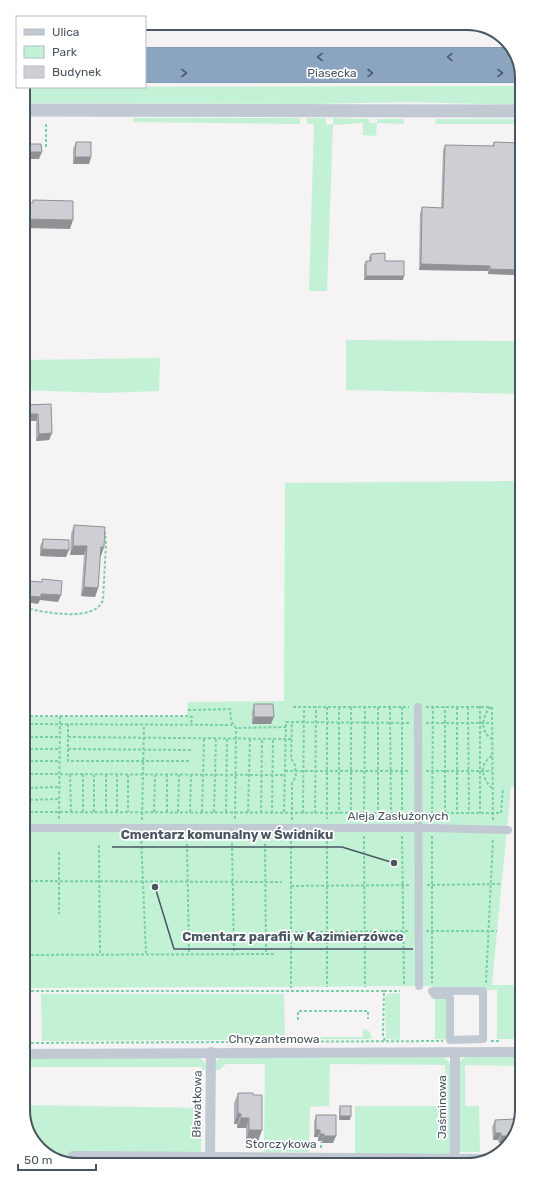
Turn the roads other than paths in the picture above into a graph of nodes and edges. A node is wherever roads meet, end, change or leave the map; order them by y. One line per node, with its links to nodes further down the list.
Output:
1 (146, 57): 2 (highway, Piasecka, one-way to 1)
2 (510, 57)
3 (146, 73): 4 (highway, Piasecka, one-way to 4)
4 (515, 74)
5 (515, 111): 6 (street)
6 (30, 113)
7 (418, 707): 9 (street)
8 (30, 828): 9 (street, Aleja Zasłużonych)
9 (417, 828): 10 (street, Aleja Zasłużonych); 11 (street)
10 (508, 830)
11 (419, 986)
12 (450, 1040): 12 (street)
13 (211, 1052): 14 (street, Chryzantemowa); 16 (street, Chryzantemowa); 19 (street, Bławatkowa)
14 (455, 1052): 15 (street, Chryzantemowa); 20 (street, Jaśminowa)
15 (515, 1052)
16 (30, 1054)
17 (73, 1156): 18 (street, Storczykowa)
18 (162, 1158)
19 (207, 1158)
20 (453, 1158)

